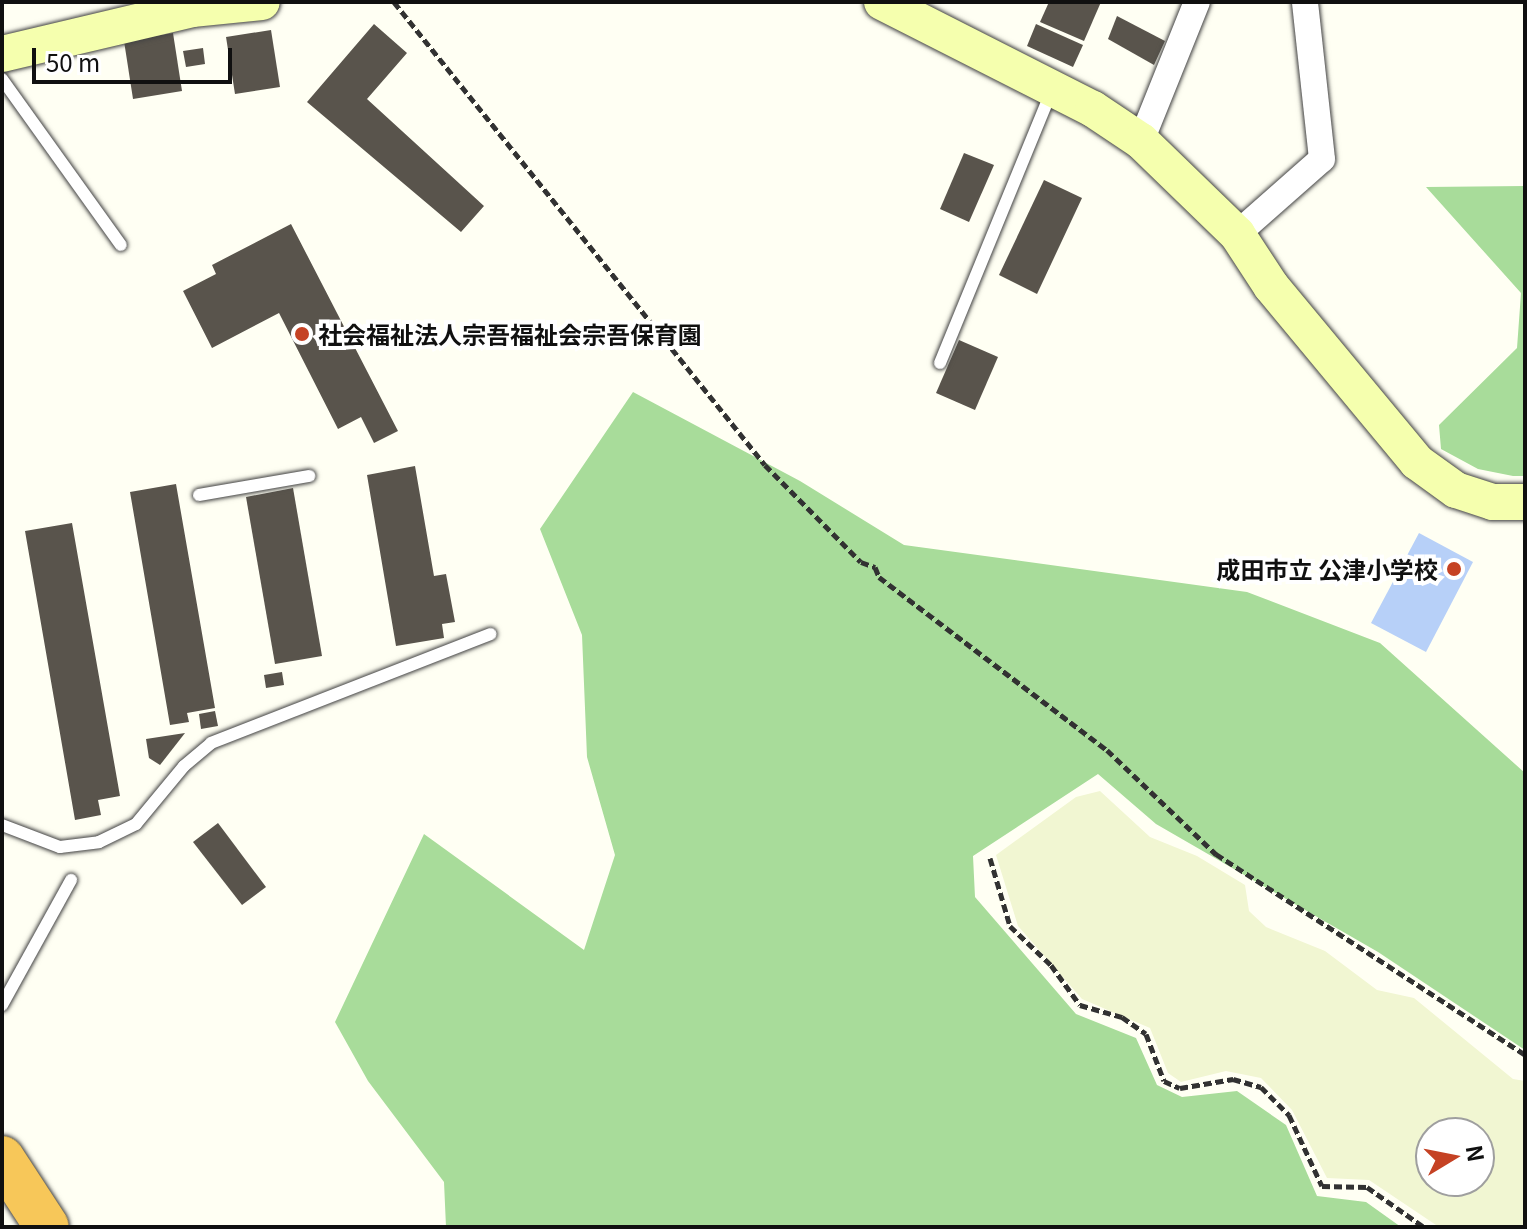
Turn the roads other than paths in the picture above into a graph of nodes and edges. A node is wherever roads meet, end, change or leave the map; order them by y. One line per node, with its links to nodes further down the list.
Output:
1 (262, 2): 5 (street)
2 (882, 2): 7 (street)
3 (1197, 2): 8 (street)
4 (1305, 2): 9 (street)
5 (2, 54)
6 (2, 79): 10 (lane)
7 (1053, 89): 8 (street); 11 (lane)
8 (1141, 141): 9 (street)
9 (1237, 234): 14 (street)
10 (121, 245)
11 (940, 363)
12 (309, 476): 13 (lane)
13 (199, 495)
14 (1525, 502)
15 (491, 634): 16 (lane)
16 (2, 825)
17 (71, 880): 18 (lane)
18 (2, 1005)
19 (2, 1158): 20 (highway)
20 (47, 1227)

